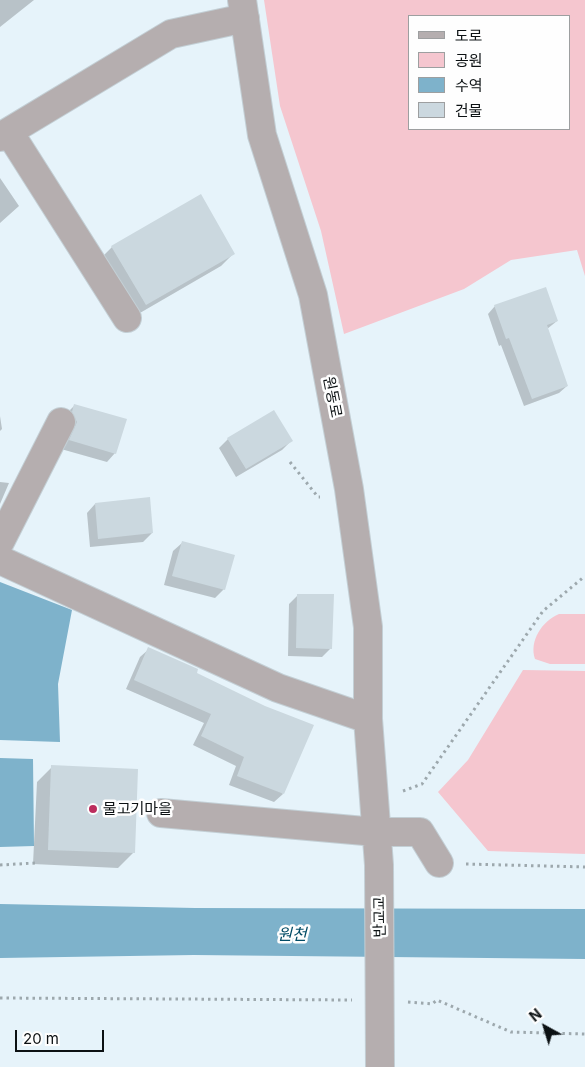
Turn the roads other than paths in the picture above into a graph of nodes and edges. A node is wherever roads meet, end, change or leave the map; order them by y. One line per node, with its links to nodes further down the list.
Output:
1 (243, 9): 2 (street); 7 (street, 원동로)
2 (5, 135): 3 (street)
3 (128, 318)
4 (61, 422): 5 (street)
5 (0, 542)
6 (0, 560): 7 (street)
7 (368, 719): 9 (street, 원동로)
8 (161, 813): 9 (street)
9 (376, 832): 10 (street); 11 (street, 반교교)
10 (439, 863)
11 (380, 1067)

